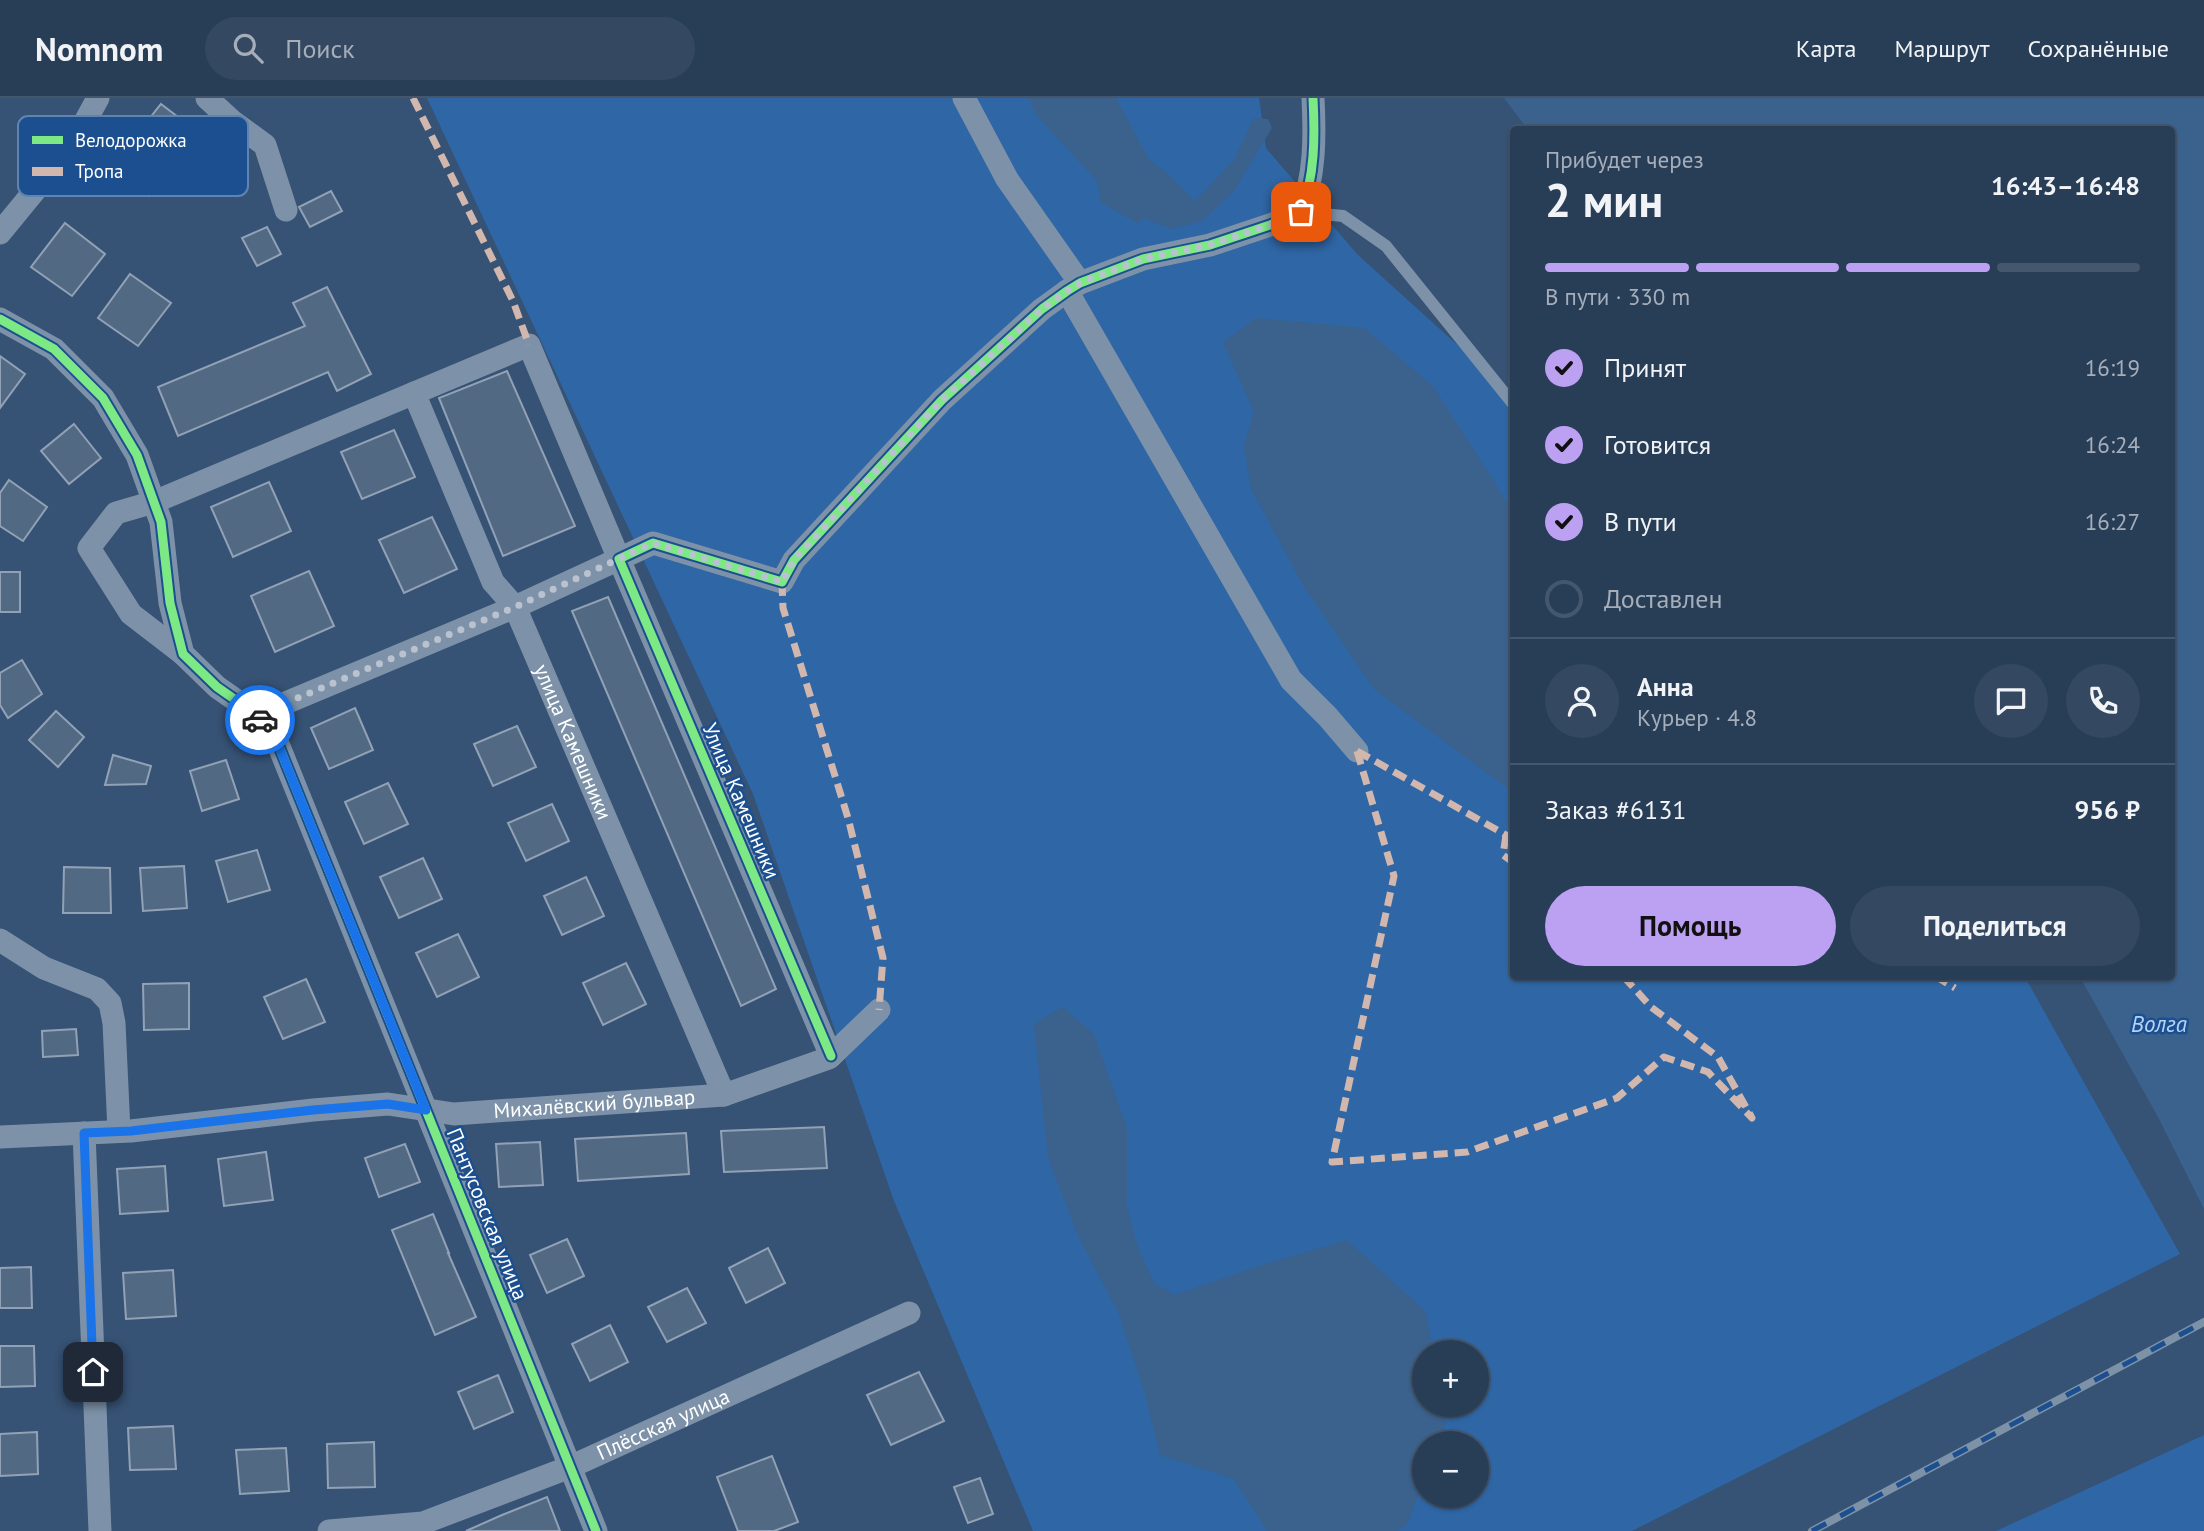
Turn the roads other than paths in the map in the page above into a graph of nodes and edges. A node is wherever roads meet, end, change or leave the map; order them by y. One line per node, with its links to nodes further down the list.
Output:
1 (98, 98): 5 (street)
2 (207, 98): 6 (street)
3 (964, 98): 12 (street)
4 (1313, 98): 10 (street)
5 (88, 116)
6 (227, 116)
7 (248, 133): 9 (street)
8 (30, 196): 11 (street)
9 (286, 209)
10 (1301, 212): 12 (street); 15 (lane)
11 (0, 233)
12 (1074, 287): 17 (street); 21 (street)
13 (0, 319): 16 (street)
14 (414, 393): 16 (street); 17 (street, Улица Камешники); 18 (street, улица Камешники)
15 (1510, 400)
16 (154, 502): 19 (street); 19 (street, Пантусовская улица)
17 (619, 559): 18 (street); 24 (street, Улица Камешники)
18 (515, 607): 20 (street); 25 (street, улица Камешники)
19 (183, 654): 20 (street, Пантусовская улица)
20 (257, 715): 26 (street, Пантусовская улица)
21 (1357, 751)
22 (0, 940): 27 (street)
23 (879, 1010): 24 (street, Михалёвский бульвар)
24 (831, 1056): 25 (street, Михалёвский бульвар)
25 (724, 1095): 26 (street, Михалёвский бульвар)
26 (426, 1110): 27 (street, Михалёвский бульвар); 31 (street, Пантусовская улица)
27 (119, 1131): 28 (street, Михалёвский бульвар)
28 (84, 1133): 29 (street, Михалёвский бульвар); 32 (street)
29 (0, 1137)
30 (909, 1313): 31 (street, Плёсская улица)
31 (570, 1466): 33 (street, Плёсская улица); 34 (street, Пантусовская улица)
32 (100, 1531)
33 (329, 1531)
34 (596, 1531)

